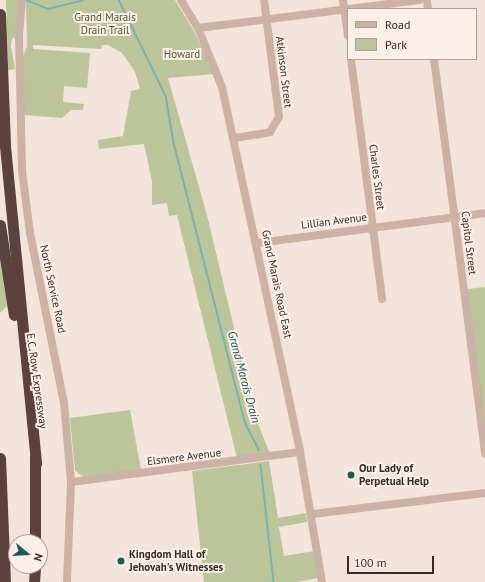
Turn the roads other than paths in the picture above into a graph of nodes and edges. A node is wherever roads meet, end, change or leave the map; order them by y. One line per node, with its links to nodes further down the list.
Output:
1 (22, 0): 26 (street, North Service Road)
2 (181, 0): 11 (street, Grand Marais Road East)
3 (264, 0): 10 (street, Atkinson Street)
4 (343, 0): 7 (street)
5 (419, 0): 6 (street)
6 (352, 8)
7 (344, 9): 8 (street); 10 (street); 12 (street)
8 (347, 9)
9 (0, 14): 25 (highway)
10 (266, 19): 11 (street); 15 (street, Atkinson Street)
11 (198, 28): 15 (street, Grand Marais Road East)
12 (347, 29)
13 (351, 60): 19 (street, Charles Street)
14 (434, 60): 17 (street, Capitol Street)
15 (234, 138): 20 (street, Grand Marais Road East)
16 (485, 213): 17 (street, Lillian Avenue)
17 (454, 217): 19 (street, Lillian Avenue); 23 (street, Capitol Street)
18 (0, 225): 25 (highway, E.C. Row Expressway)
19 (373, 228): 20 (street, Lillian Avenue); 21 (street, Charles Street)
20 (258, 242): 22 (street, Grand Marais Road East)
21 (382, 299)
22 (300, 452): 26 (street, Elsmere Avenue); 28 (street, Grand Marais Road East)
23 (485, 454)
24 (0, 458): 30 (highway)
25 (36, 463): 29 (highway, E.C. Row Expressway)
26 (71, 482): 31 (street, North Service Road)
27 (485, 493): 28 (street)
28 (312, 514): 32 (street, Grand Marais Road East)
29 (35, 534)
30 (6, 582)
31 (67, 582)
32 (322, 582)

